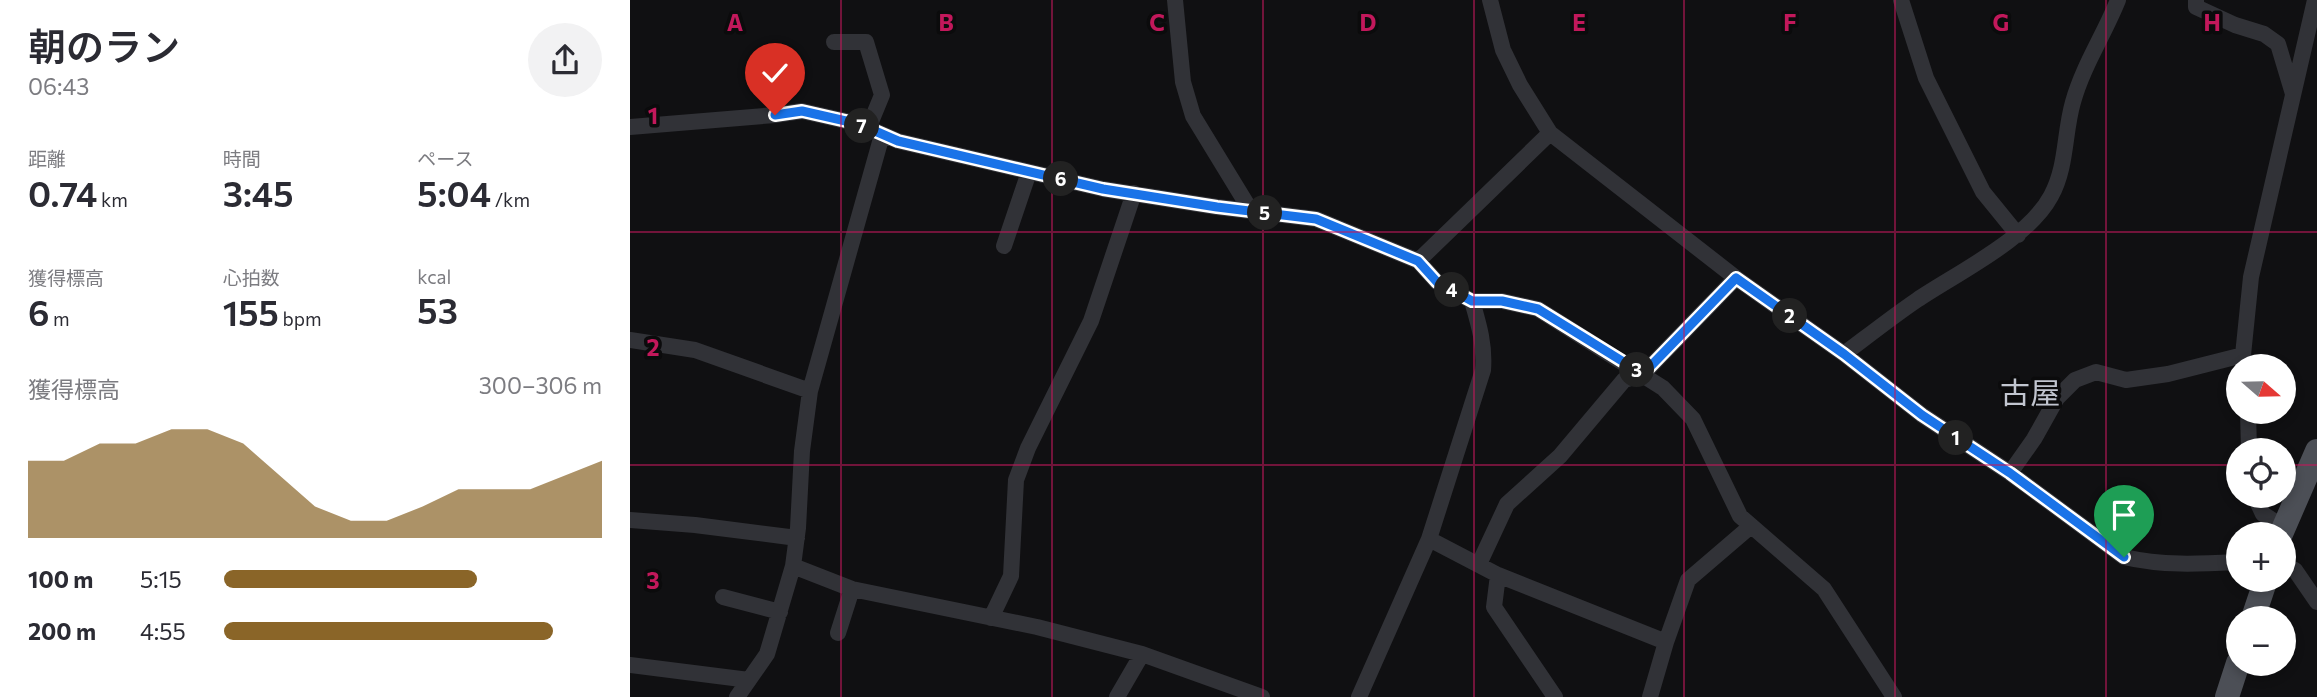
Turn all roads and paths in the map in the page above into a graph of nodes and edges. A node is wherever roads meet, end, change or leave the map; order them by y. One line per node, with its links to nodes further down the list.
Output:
1 (1175, 0): 14 (street)
2 (1490, 0): 11 (street)
3 (1901, 0): 15 (street)
4 (2118, 0): 15 (street)
5 (2196, 0): 8 (street)
6 (2315, 0): 8 (street)
7 (834, 42): 10 (street)
8 (2294, 96): 22 (street)
9 (630, 127): 10 (street)
10 (875, 132): 12 (street); 25 (street)
11 (1549, 133): 17 (street); 18 (street)
12 (1029, 172): 13 (street); 16 (street)
13 (1134, 194): 14 (street); 44 (street)
14 (1251, 211): 17 (street)
15 (2018, 235): 21 (street)
16 (1004, 246)
17 (1418, 261): 19 (street)
18 (1736, 278): 21 (street); 24 (street)
19 (1472, 301): 24 (street); 34 (street)
20 (630, 340): 25 (street)
21 (1844, 354): 27 (street)
22 (2245, 354)
23 (2226, 363): 27 (street)
24 (1643, 374): 32 (street); 36 (street)
25 (810, 391): 33 (street)
26 (2317, 451): 31 (main road)
27 (2010, 473): 35 (street)
28 (2260, 508): 30 (street)
29 (630, 520): 33 (street)
30 (2272, 522)
31 (2286, 522)
32 (1751, 526): 46 (street); 57 (street)
33 (797, 538): 37 (street)
34 (1429, 539): 36 (street); 54 (street)
35 (2226, 563)
36 (1479, 564): 39 (street)
37 (793, 566): 40 (street); 43 (street)
38 (2296, 571): 42 (street)
39 (1498, 575): 46 (street); 55 (street)
40 (852, 589): 44 (street); 45 (street)
41 (723, 597): 43 (street)
42 (2317, 602)
43 (780, 612): 50 (street)
44 (991, 618): 47 (street)
45 (838, 633)
46 (1666, 642): 56 (street)
47 (1142, 654): 52 (street); 53 (street)
48 (630, 665): 50 (street)
49 (2234, 676): 58 (main road)
50 (749, 680): 51 (street)
51 (737, 697)
52 (1117, 697)
53 (1262, 697)
54 (1359, 697)
55 (1555, 697)
56 (1650, 697)
57 (1894, 697)
58 (2227, 697)

